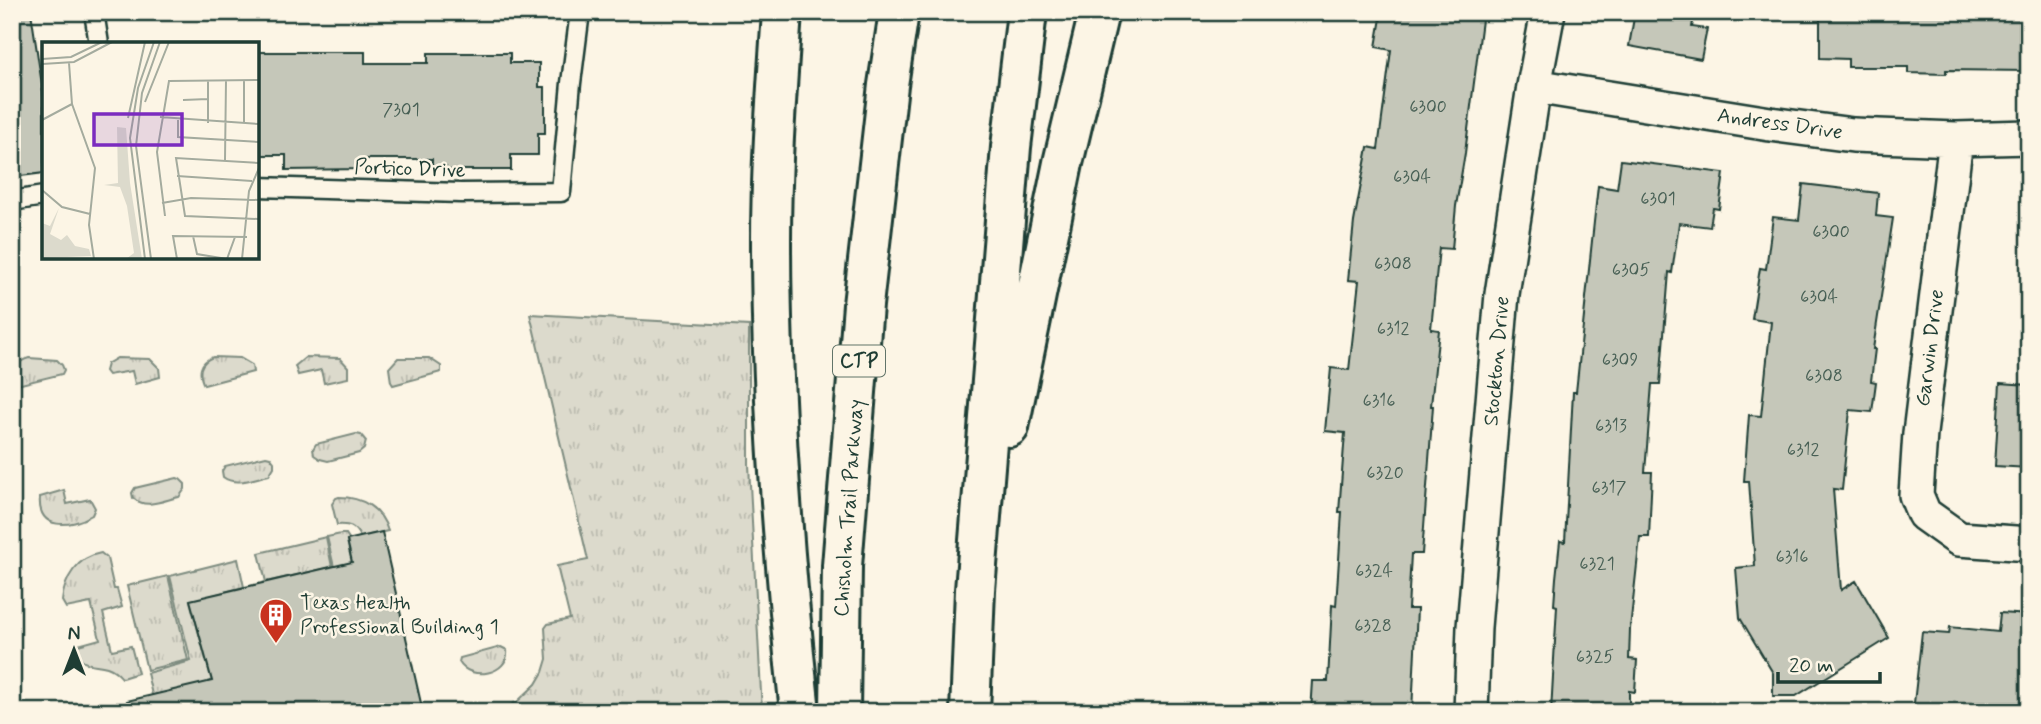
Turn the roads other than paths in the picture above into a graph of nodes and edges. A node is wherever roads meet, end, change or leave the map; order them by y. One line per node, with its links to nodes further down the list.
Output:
1 (94, 12): 8 (lane)
2 (580, 12): 12 (lane, Portico Drive)
3 (782, 12): 17 (highway)
4 (898, 12): 18 (highway, Chisholm Trail Parkway / CTP)
5 (1027, 12): 16 (highway)
6 (1100, 12): 16 (highway)
7 (1548, 12): 9 (street, Stockton Drive)
8 (99, 42)
9 (1534, 86): 11 (street, Andress Drive); 20 (street, Stockton Drive)
10 (2029, 137): 11 (street, Andress Drive)
11 (1956, 139): 15 (street, Garwin Drive)
12 (259, 187)
13 (42, 196): 14 (lane)
14 (12, 201)
15 (2029, 544)
16 (975, 590): 19 (highway)
17 (800, 712)
18 (840, 712)
19 (970, 712)
20 (1471, 712)

